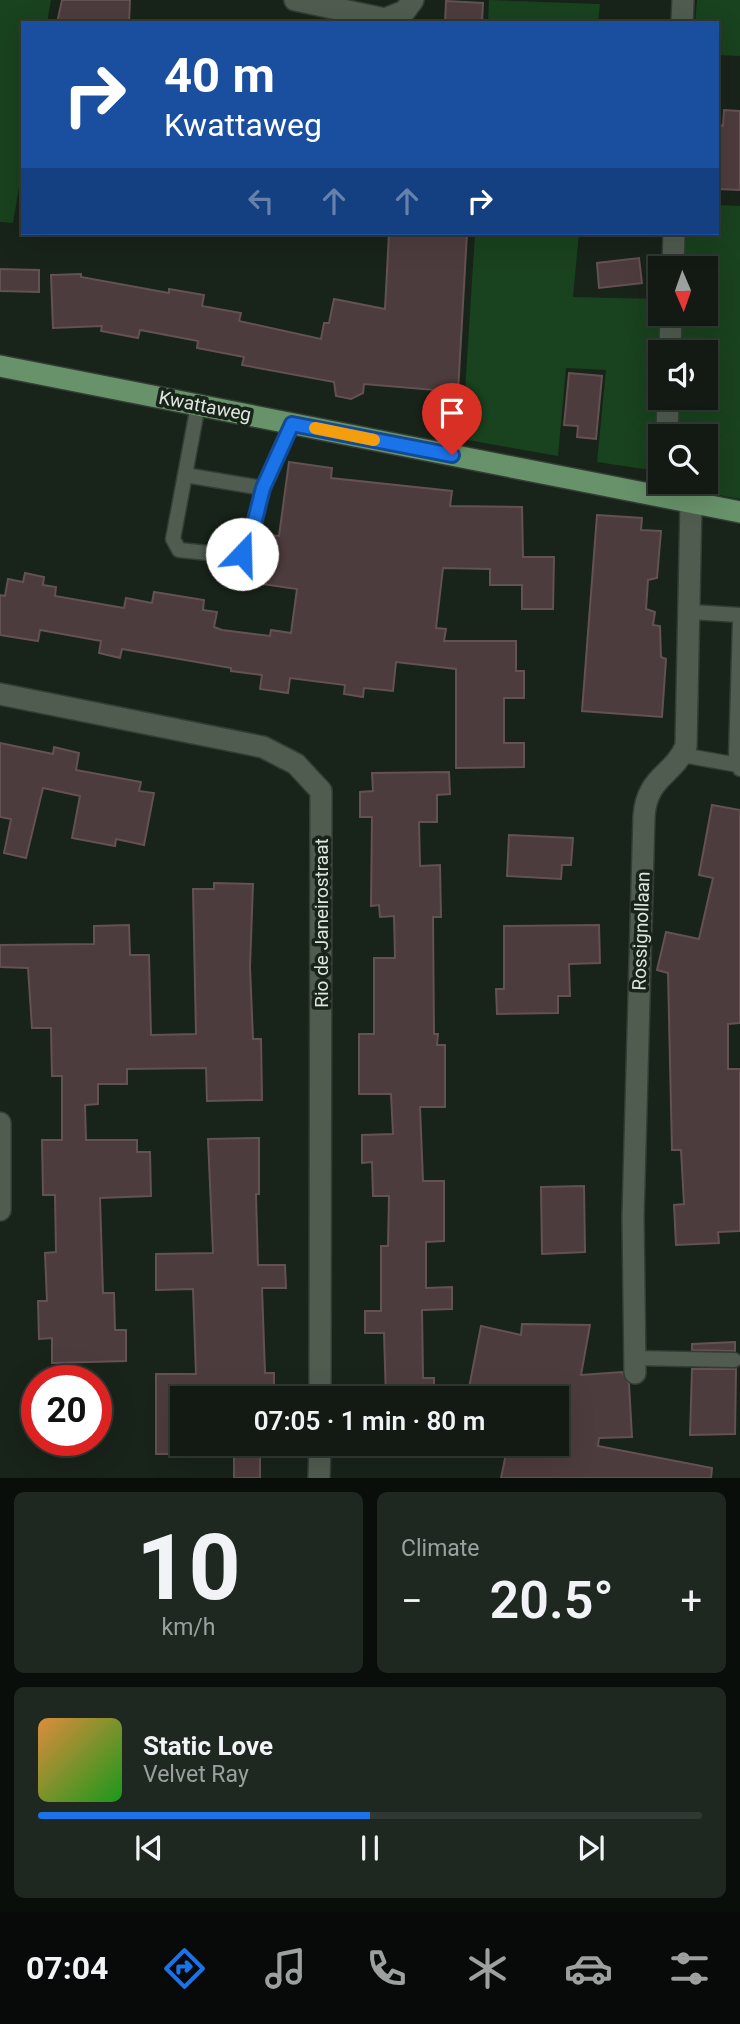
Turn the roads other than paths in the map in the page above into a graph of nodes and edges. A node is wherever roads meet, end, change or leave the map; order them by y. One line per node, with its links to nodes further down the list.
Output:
1 (295, 0): 2 (street)
2 (413, 0)
3 (683, 0): 4 (street)
4 (682, 21)
5 (674, 235): 6 (street)
6 (673, 256)
7 (0, 366): 8 (main road, Kwattaweg)
8 (198, 405): 9 (main road, Kwattaweg); 10 (lane)
9 (292, 424): 11 (main road, Kwattaweg); 12 (lane)
10 (185, 475): 12 (lane); 12 (lane)
11 (648, 486)
12 (263, 488)
13 (674, 494): 14 (main road, Kwattaweg)
14 (691, 503): 15 (main road, Kwattaweg); 16 (street)
15 (740, 512)
16 (691, 612): 17 (lane); 20 (street)
17 (740, 615)
18 (740, 622): 21 (lane)
19 (0, 694): 26 (street, Rio de Janeirostraat)
20 (682, 755): 21 (lane); 25 (street, Rossignollaan)
21 (739, 767)
22 (0, 1124): 23 (street)
23 (0, 1210)
24 (734, 1360): 25 (lane)
25 (635, 1366)
26 (320, 1386)
27 (320, 1456): 28 (street)
28 (319, 1478)

